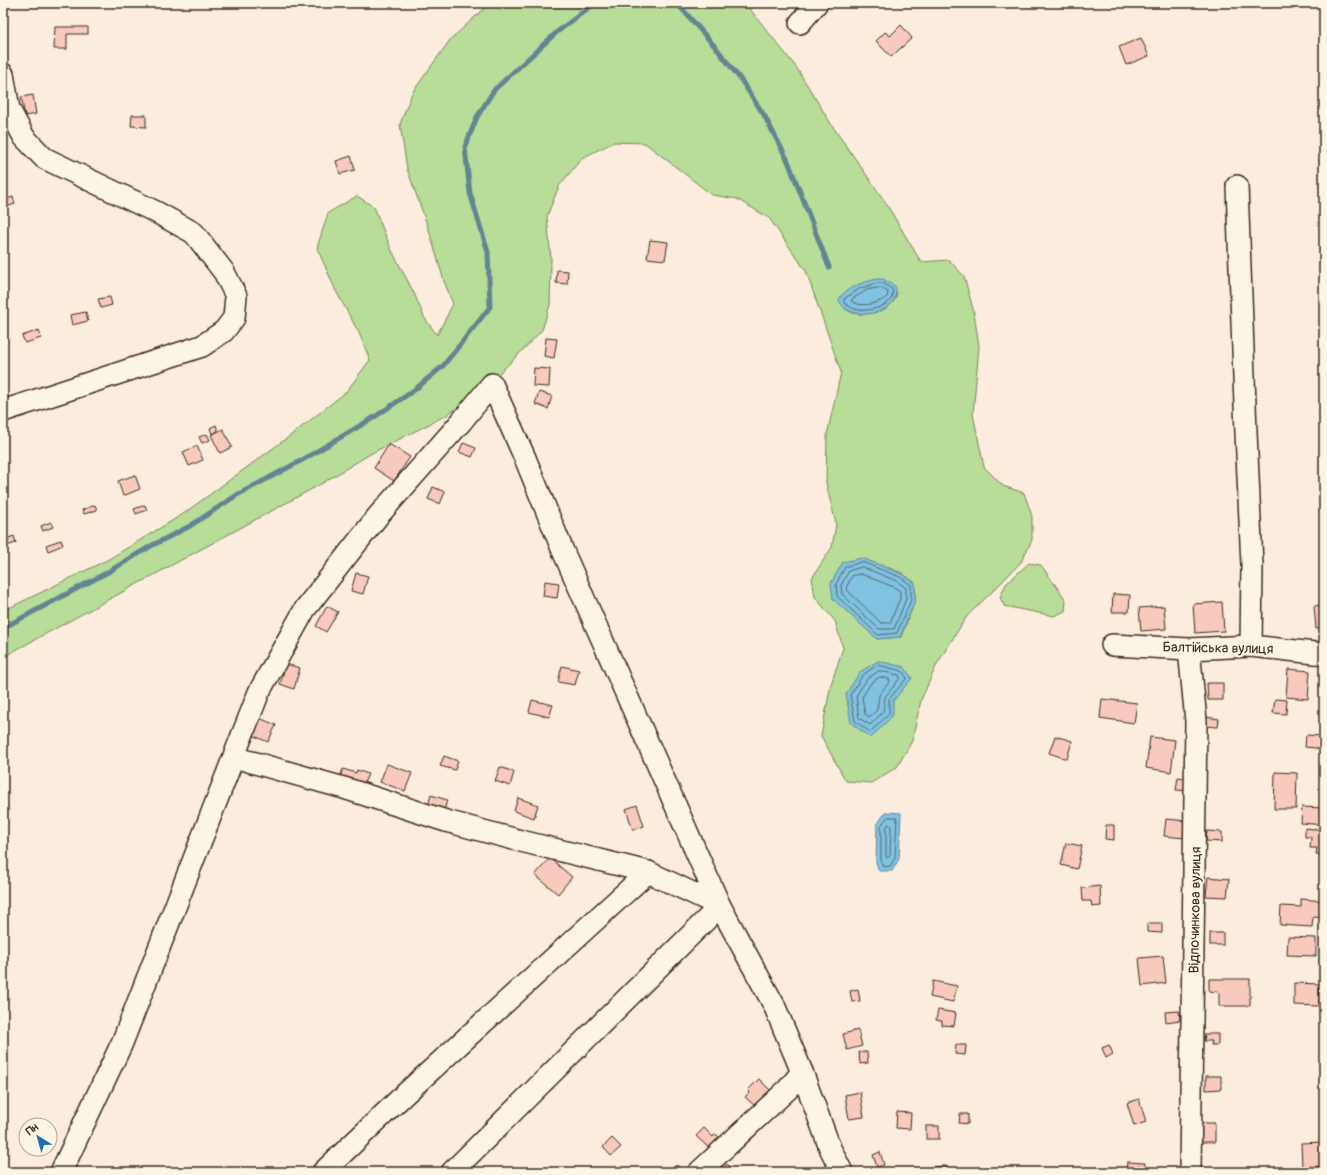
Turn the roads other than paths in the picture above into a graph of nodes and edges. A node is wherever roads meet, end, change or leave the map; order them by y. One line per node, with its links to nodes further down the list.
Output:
1 (817, 3): 2 (street)
2 (800, 23)
3 (3, 74): 5 (street)
4 (1237, 186): 7 (street)
5 (3, 411)
6 (1112, 645): 8 (street, Балтійська вулиця)
7 (1251, 646): 8 (street, Балтійська вулиця); 9 (street, Балтійська вулиця)
8 (1189, 649): 19 (street, Відпочинкова вулиця)
9 (1324, 654)
10 (234, 757): 11 (street); 12 (street); 14 (street)
11 (648, 872): 12 (street); 15 (street)
12 (720, 906): 13 (street); 16 (street)
13 (802, 1072): 17 (street); 18 (street)
14 (61, 1172)
15 (323, 1172)
16 (452, 1172)
17 (699, 1172)
18 (842, 1172)
19 (1190, 1172)

